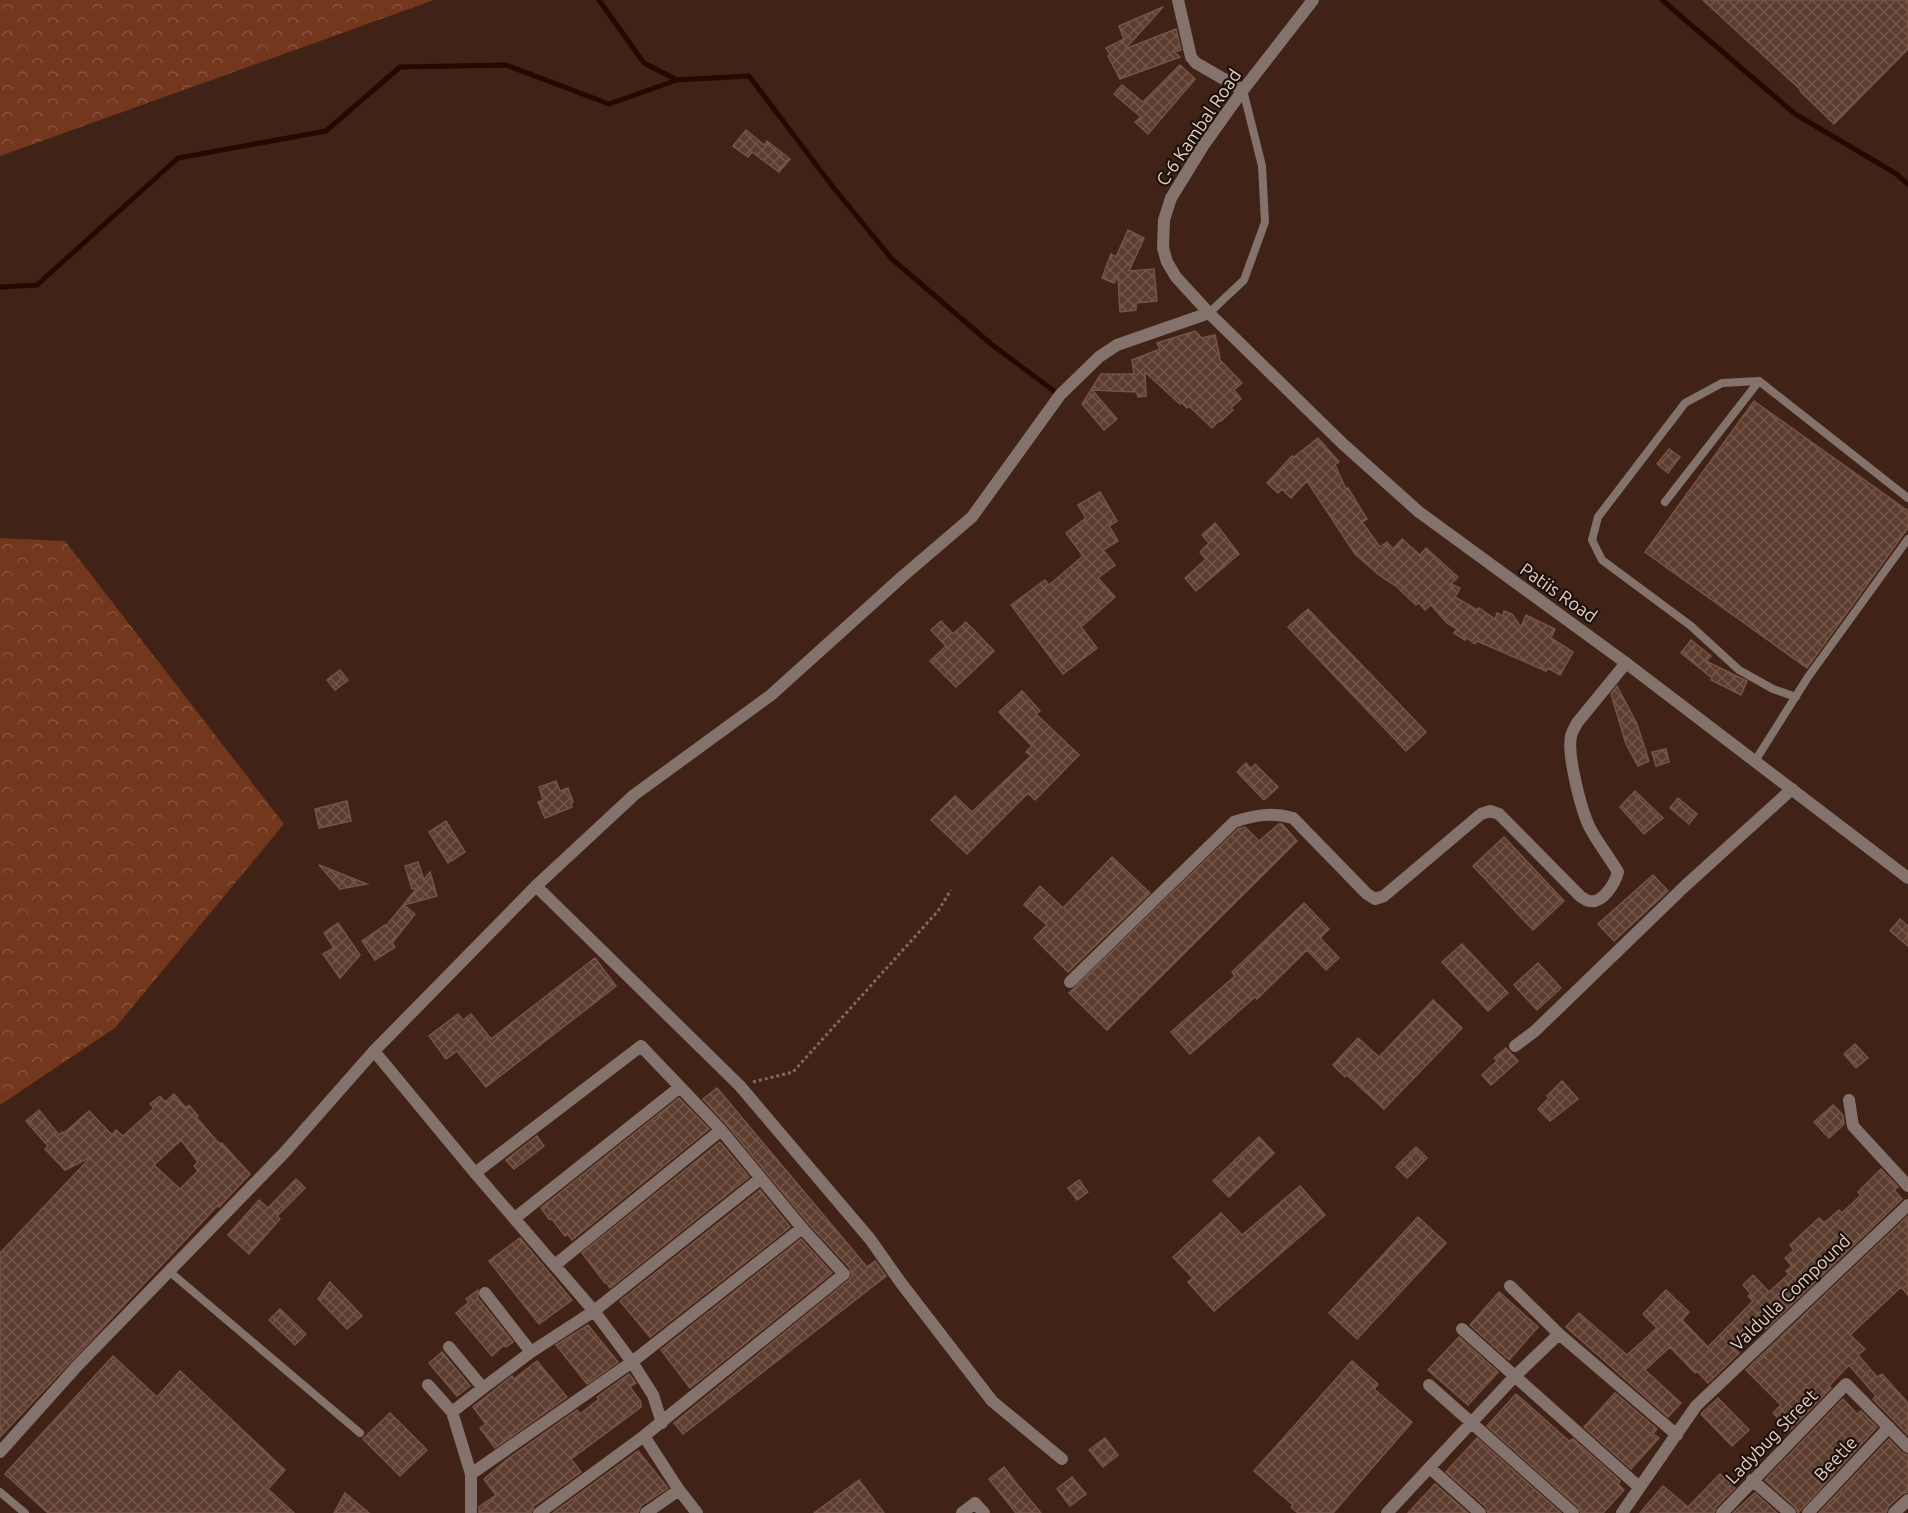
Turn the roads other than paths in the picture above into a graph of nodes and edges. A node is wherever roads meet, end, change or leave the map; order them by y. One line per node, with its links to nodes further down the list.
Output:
1 (1178, 0): 3 (street)
2 (1313, 0): 3 (street, C-6 Kambal Road)
3 (1243, 90): 4 (lane); 4 (street, C-6 Kambal Road)
4 (1209, 313): 9 (street, Patiis Road); 14 (street)
5 (1759, 381): 6 (lane); 7 (lane); 10 (lane)
6 (1908, 498)
7 (1665, 502)
8 (1908, 539): 10 (lane)
9 (1626, 663): 11 (street, Patiis Road); 15 (street)
10 (1796, 697): 11 (lane)
11 (1755, 761): 12 (street, Patiis Road)
12 (1792, 789): 13 (street, Patiis Road); 16 (street)
13 (1908, 878)
14 (536, 886): 17 (street); 50 (street)
15 (1071, 982)
16 (1515, 1046)
17 (374, 1051): 21 (street); 28 (street)
18 (680, 1087): 20 (street); 21 (street); 25 (street)
19 (1849, 1100): 23 (street)
20 (721, 1130): 22 (street); 27 (street)
21 (475, 1173): 25 (street)
22 (760, 1179): 26 (street); 31 (street)
23 (1908, 1186)
24 (1908, 1205): 46 (street, Valdulla Compound)
25 (515, 1218): 27 (street)
26 (802, 1228): 36 (street); 42 (street)
27 (555, 1265): 31 (street)
28 (170, 1272): 45 (lane); 49 (street)
29 (1510, 1286): 33 (street)
30 (485, 1293): 35 (street)
31 (594, 1311): 35 (street); 36 (street)
32 (1462, 1329): 37 (street)
33 (1559, 1334): 37 (street); 46 (street)
34 (449, 1347): 40 (street)
35 (531, 1352): 40 (street)
36 (632, 1362): 42 (street); 52 (street)
37 (1515, 1376): 43 (street); 54 (street)
38 (429, 1385): 41 (street)
39 (1429, 1385): 43 (street)
40 (483, 1388): 41 (street)
41 (452, 1412): 52 (street)
42 (662, 1423): 47 (street)
43 (1473, 1424): 51 (street); 67 (street)
44 (1888, 1427): 48 (street); 53 (street, Ladybug Street); 71 (street, Beetle)
45 (360, 1433)
46 (1677, 1435): 54 (street, Valdulla Compound)
47 (644, 1436): 55 (street); 60 (street)
48 (1908, 1447)
49 (0, 1452)
50 (1062, 1460)
51 (1430, 1468): 65 (street); 66 (street)
52 (471, 1474): 59 (street)
53 (1752, 1480): 69 (street, Ladybug Street); 70 (street)
54 (1639, 1487): 68 (street, Valdulla Compound)
55 (679, 1490): 61 (street); 62 (street)
56 (0, 1492): 58 (lane)
57 (1908, 1500): 72 (street)
58 (25, 1513)
59 (471, 1513)
60 (539, 1513)
61 (646, 1513)
62 (698, 1513)
63 (962, 1513): 64 (street)
64 (984, 1513)
65 (1388, 1513)
66 (1480, 1513)
67 (1573, 1513)
68 (1622, 1513)
69 (1722, 1513)
70 (1790, 1513)
71 (1808, 1513)
72 (1894, 1513)

